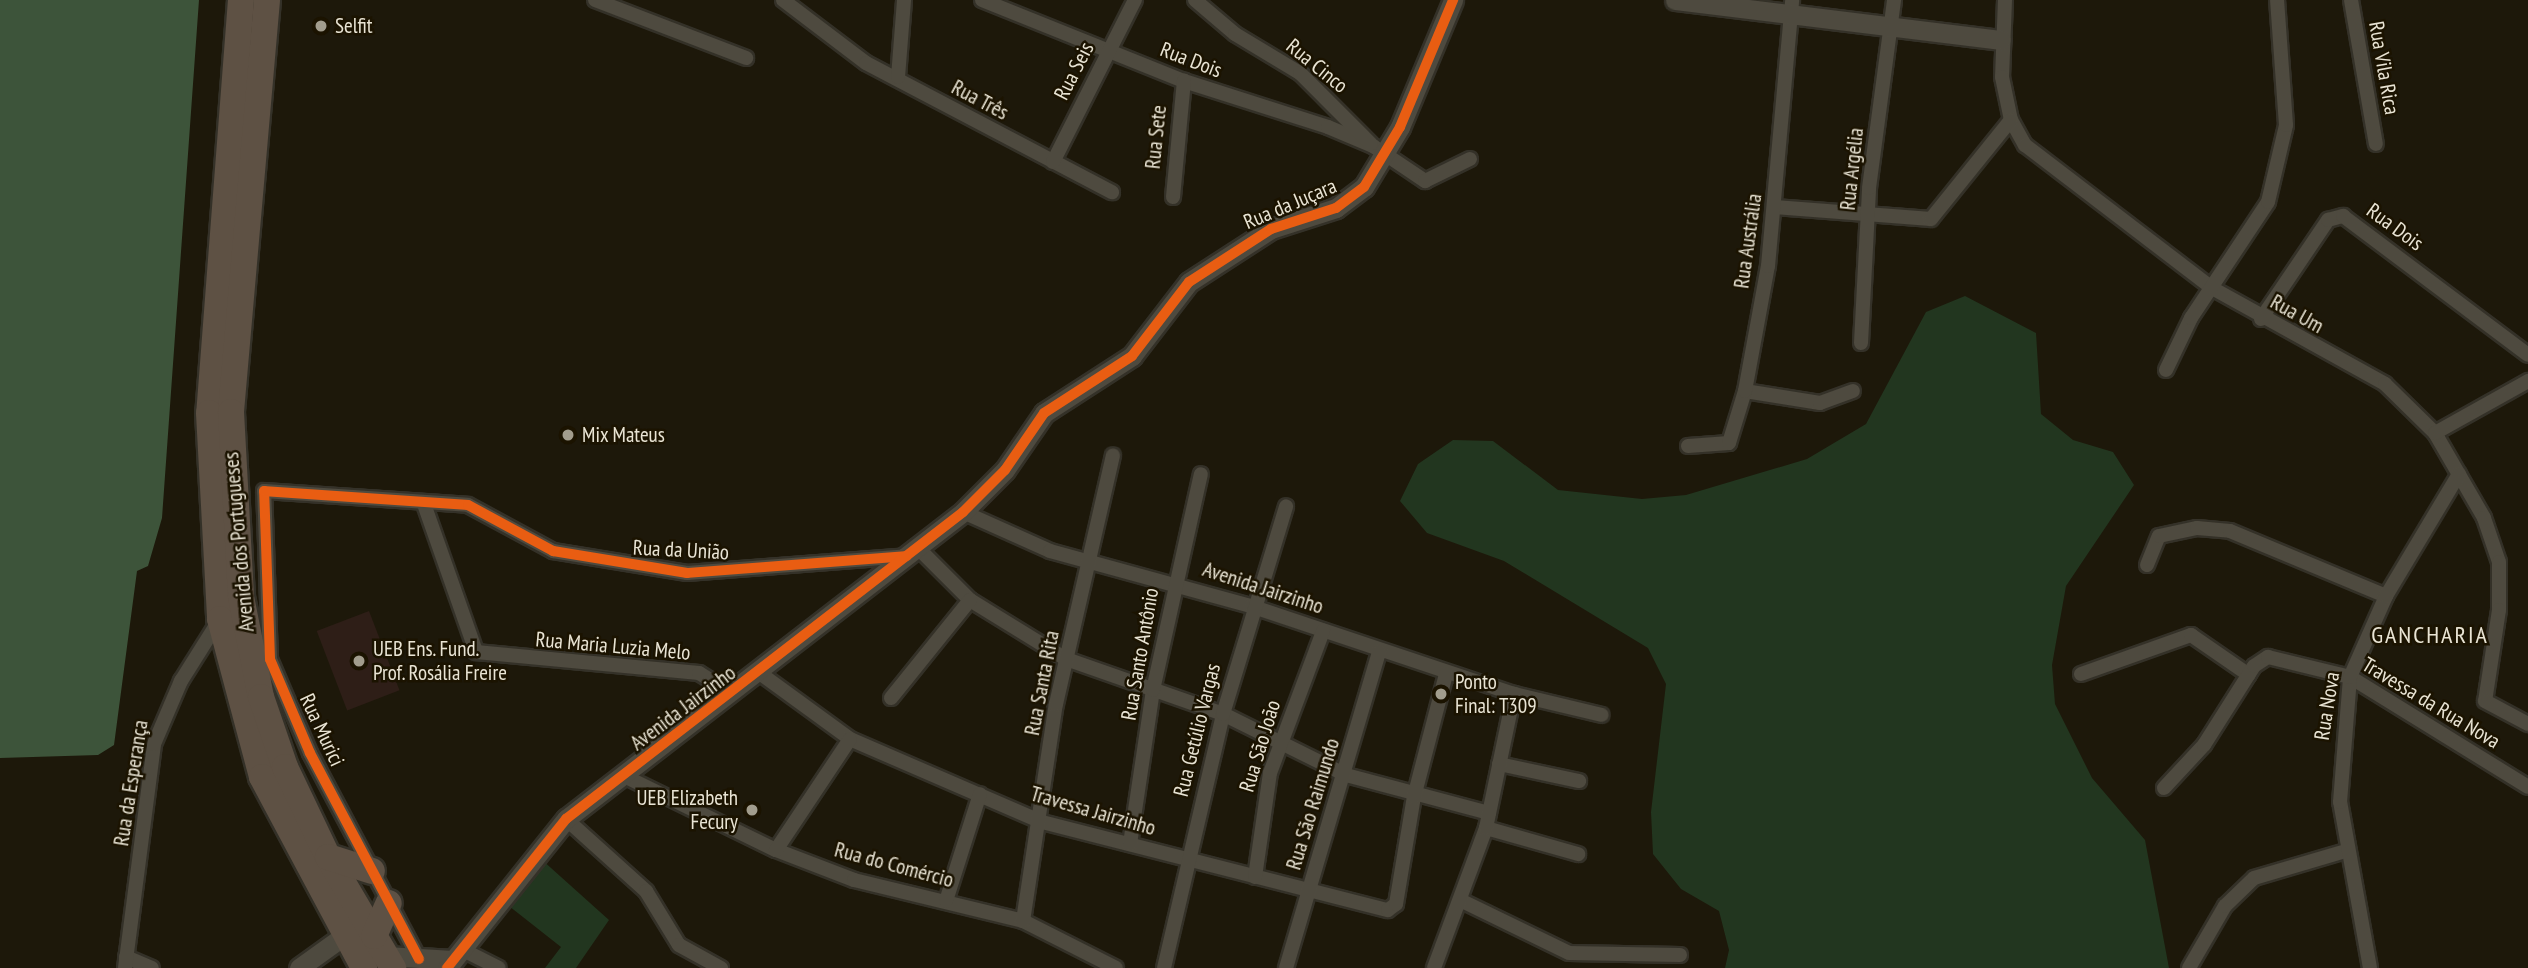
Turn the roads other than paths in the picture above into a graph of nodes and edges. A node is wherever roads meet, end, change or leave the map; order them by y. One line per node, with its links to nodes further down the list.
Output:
1 (267, 0): 22 (highway, Avenida dos Portugueses)
2 (595, 0): 19 (street)
3 (783, 0): 20 (street, Rua Três)
4 (904, 0): 20 (street)
5 (982, 0): 18 (street, Rua Dois)
6 (1135, 0): 18 (street, Rua Seis)
7 (1195, 0): 26 (street, Rua Cinco)
8 (1453, 0): 26 (street, Rua da Juçara)
9 (1894, 0): 16 (street, Rua Argélia)
10 (2005, 0): 17 (street, Rua Um)
11 (2277, 0): 34 (street)
12 (2351, 0): 25 (street, Rua Vila Rica)
13 (1683, 1): 14 (street)
14 (1791, 7): 16 (street); 32 (street, Rua Austrália)
15 (241, 12): 22 (highway); 24 (highway, Avenida dos Portugueses)
16 (1890, 26): 17 (street); 33 (street, Rua Argélia)
17 (2001, 40): 23 (street, Rua Um)
18 (1108, 50): 21 (street, Rua Dois); 28 (street, Rua Seis)
19 (746, 58)
20 (898, 77): 28 (street, Rua Três)
21 (1184, 81): 26 (street, Rua Dois); 31 (street, Rua Sete)
22 (260, 85): 29 (highway, Avenida dos Portugueses)
23 (2011, 120): 33 (street); 34 (street, Rua Um)
24 (232, 124): 29 (highway); 57 (highway, Avenida dos Portugueses)
25 (2376, 144)
26 (1378, 152): 27 (street); 49 (street, Rua da Juçara)
27 (1470, 159)
28 (1052, 162): 30 (street, Rua Três)
29 (252, 184): 59 (highway, Avenida dos Portugueses)
30 (1112, 192)
31 (1172, 197)
32 (1775, 207): 33 (street); 40 (street, Rua Austrália)
33 (1867, 213): 36 (street, Rua Argélia)
34 (2212, 288): 35 (street, Rua Um); 38 (street)
35 (2261, 319): 37 (street, Rua Dois); 42 (street, Rua Um)
36 (1861, 343)
37 (2528, 355)
38 (2166, 370)
39 (2528, 380): 42 (street)
40 (1745, 391): 41 (street); 43 (street, Rua Austrália)
41 (1853, 391)
42 (2435, 433): 46 (street, Rua Um)
43 (1688, 446)
44 (1113, 455): 51 (street, Rua Santa Rita)
45 (1201, 474): 53 (street, Rua Santo Antônio)
46 (2459, 474): 54 (street, Rua Nova); 74 (street, Rua Um)
47 (424, 504): 50 (street, Rua da União); 61 (street, Rua Murici); 69 (street, Rua Maria Luzia Melo)
48 (1286, 506): 56 (street, Rua Getúlio Vargas)
49 (963, 512): 50 (street, Avenida Jairzinho); 51 (street, Avenida Jairzinho)
50 (912, 551): 55 (street); 63 (street, Avenida Jairzinho)
51 (1091, 563): 53 (street, Avenida Jairzinho); 62 (street, Rua Santa Rita)
52 (2147, 565): 54 (street)
53 (1174, 584): 56 (street, Avenida Jairzinho); 68 (street, Rua Santo Antônio)
54 (2386, 596): 67 (street, Rua Nova)
55 (970, 600): 62 (street); 71 (street)
56 (1251, 606): 58 (street, Avenida Jairzinho); 72 (street, Rua Getúlio Vargas)
57 (220, 619): 102 (highway, Avenida dos Portugueses); 107 (street, Rua da Esperança)
58 (1323, 631): 60 (street, Avenida Jairzinho); 76 (street, Rua São João)
59 (247, 635): 61 (highway); 93 (highway, Avenida dos Portugueses)
60 (1379, 651): 64 (street, Avenida Jairzinho); 78 (street, Rua São Raimundo)
61 (270, 659): 95 (street, Rua Murici)
62 (1066, 659): 68 (street); 87 (street, Rua Santa Rita)
63 (761, 674): 69 (street, Avenida Jairzinho); 75 (street, Travessa Jairzinho)
64 (1446, 674): 70 (street, Avenida Jairzinho); 84 (street)
65 (2081, 674): 66 (street)
66 (2249, 675): 67 (street, Travessa da Rua Nova); 82 (street, Travessa da Rua Nova)
67 (2350, 677): 81 (street, Travessa da Rua Nova); 91 (street, Rua Nova)
68 (1153, 690): 72 (street); 89 (street, Rua Santo Antônio)
69 (732, 694): 79 (street, Avenida Jairzinho)
70 (1514, 694): 73 (street, Avenida Jairzinho); 77 (street)
71 (891, 698)
72 (1223, 714): 76 (street); 94 (street, Rua Getúlio Vargas)
73 (1602, 715)
74 (2528, 724)
75 (850, 739): 83 (street, Travessa Jairzinho); 90 (street)
76 (1280, 740): 78 (street); 96 (street, Rua São João)
77 (1499, 764): 80 (street); 85 (street)
78 (1346, 775): 84 (street); 97 (street, Rua São Raimundo)
79 (624, 776): 86 (street, Avenida Jairzinho); 90 (street, Rua do Comércio)
80 (1579, 780)
81 (2528, 787)
82 (2164, 788)
83 (980, 794): 87 (street, Travessa Jairzinho); 99 (street)
84 (1414, 797): 85 (street); 97 (street, Travessa Jairzinho)
85 (1489, 813): 88 (street)
86 (566, 819): 106 (street, Avenida Jairzinho); 111 (street)
87 (1042, 822): 89 (street, Travessa Jairzinho); 101 (street, Rua Santa Rita)
88 (1486, 828): 92 (street); 98 (street)
89 (1130, 844): 94 (street, Travessa Jairzinho)
90 (776, 850): 99 (street, Rua do Comércio)
91 (2346, 851): 116 (street); 117 (street, Rua Nova)
92 (1578, 854)
93 (328, 857): 95 (highway); 104 (highway, Avenida dos Portugueses)
94 (1189, 861): 96 (street, Travessa Jairzinho); 113 (street, Rua Getúlio Vargas)
95 (372, 870): 100 (street, Rua Murici)
96 (1255, 877): 97 (street, Travessa Jairzinho)
97 (1306, 893): 114 (street, Rua São Raimundo)
98 (1460, 900): 103 (street); 115 (street)
99 (946, 901): 101 (street, Rua do Comércio)
100 (389, 903): 104 (highway); 105 (street, Rua Murici)
101 (1023, 922): 112 (street, Rua do Comércio)
102 (345, 935): 104 (highway, Avenida dos Portugueses); 109 (street)
103 (1679, 955)
104 (379, 957): 105 (street)
105 (419, 959): 106 (street)
106 (454, 959): 110 (street)
107 (125, 962): 108 (street)
108 (152, 968)
109 (299, 968)
110 (499, 968)
111 (721, 968)
112 (1116, 968)
113 (1164, 968)
114 (1286, 968)
115 (1434, 968)
116 (2189, 968)
117 (2370, 968)

